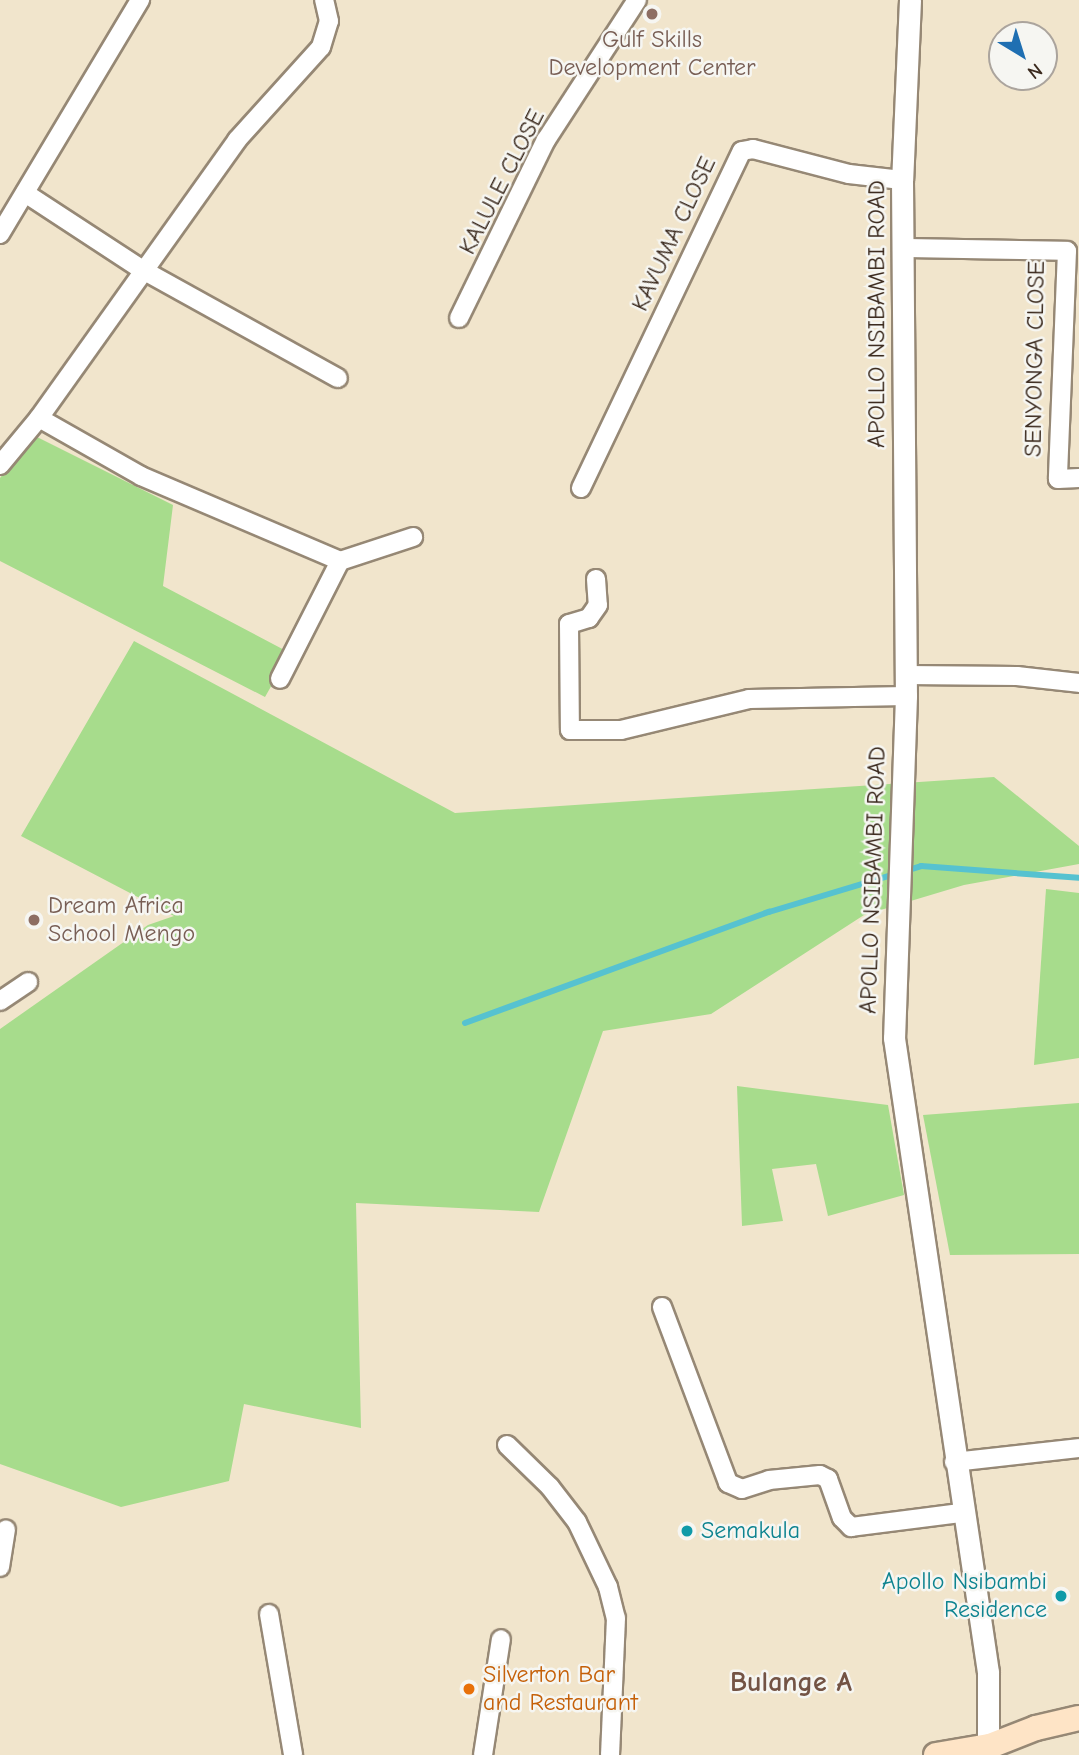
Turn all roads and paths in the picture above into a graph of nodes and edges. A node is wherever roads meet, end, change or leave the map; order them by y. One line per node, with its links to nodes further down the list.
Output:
1 (140, 0): 6 (street)
2 (324, 0): 9 (street)
3 (637, 0): 10 (street, KALULE CLOSE)
4 (910, 0): 5 (street, APOLLO NSIBAMBI ROAD)
5 (902, 180): 8 (street, APOLLO NSIBAMBI ROAD); 15 (street, KAVUMA CLOSE)
6 (25, 193): 7 (street); 9 (street)
7 (0, 234)
8 (902, 248): 14 (street, SENYONGA CLOSE); 21 (street, APOLLO NSIBAMBI ROAD)
9 (141, 269): 11 (street); 12 (street)
10 (459, 318)
11 (338, 378)
12 (39, 418): 13 (street); 17 (street)
13 (0, 465)
14 (1079, 478)
15 (582, 488)
16 (413, 537): 17 (street)
17 (340, 561): 19 (street)
18 (596, 579): 21 (street)
19 (280, 679)
20 (1079, 683): 21 (street)
21 (906, 685): 27 (street, APOLLO NSIBAMBI ROAD)
22 (29, 982): 23 (street)
23 (0, 1000)
24 (662, 1307): 28 (street)
25 (507, 1445): 37 (street)
26 (1079, 1448): 27 (street)
27 (954, 1462): 28 (street, APOLLO NSIBAMBI ROAD)
28 (961, 1513): 34 (street, APOLLO NSIBAMBI ROAD)
29 (6, 1530): 30 (street)
30 (0, 1566)
31 (269, 1614): 35 (street)
32 (501, 1639): 36 (street)
33 (1079, 1717): 34 (main road)
34 (989, 1751): 38 (main road)
35 (293, 1755)
36 (484, 1755)
37 (610, 1755)
38 (936, 1755)

